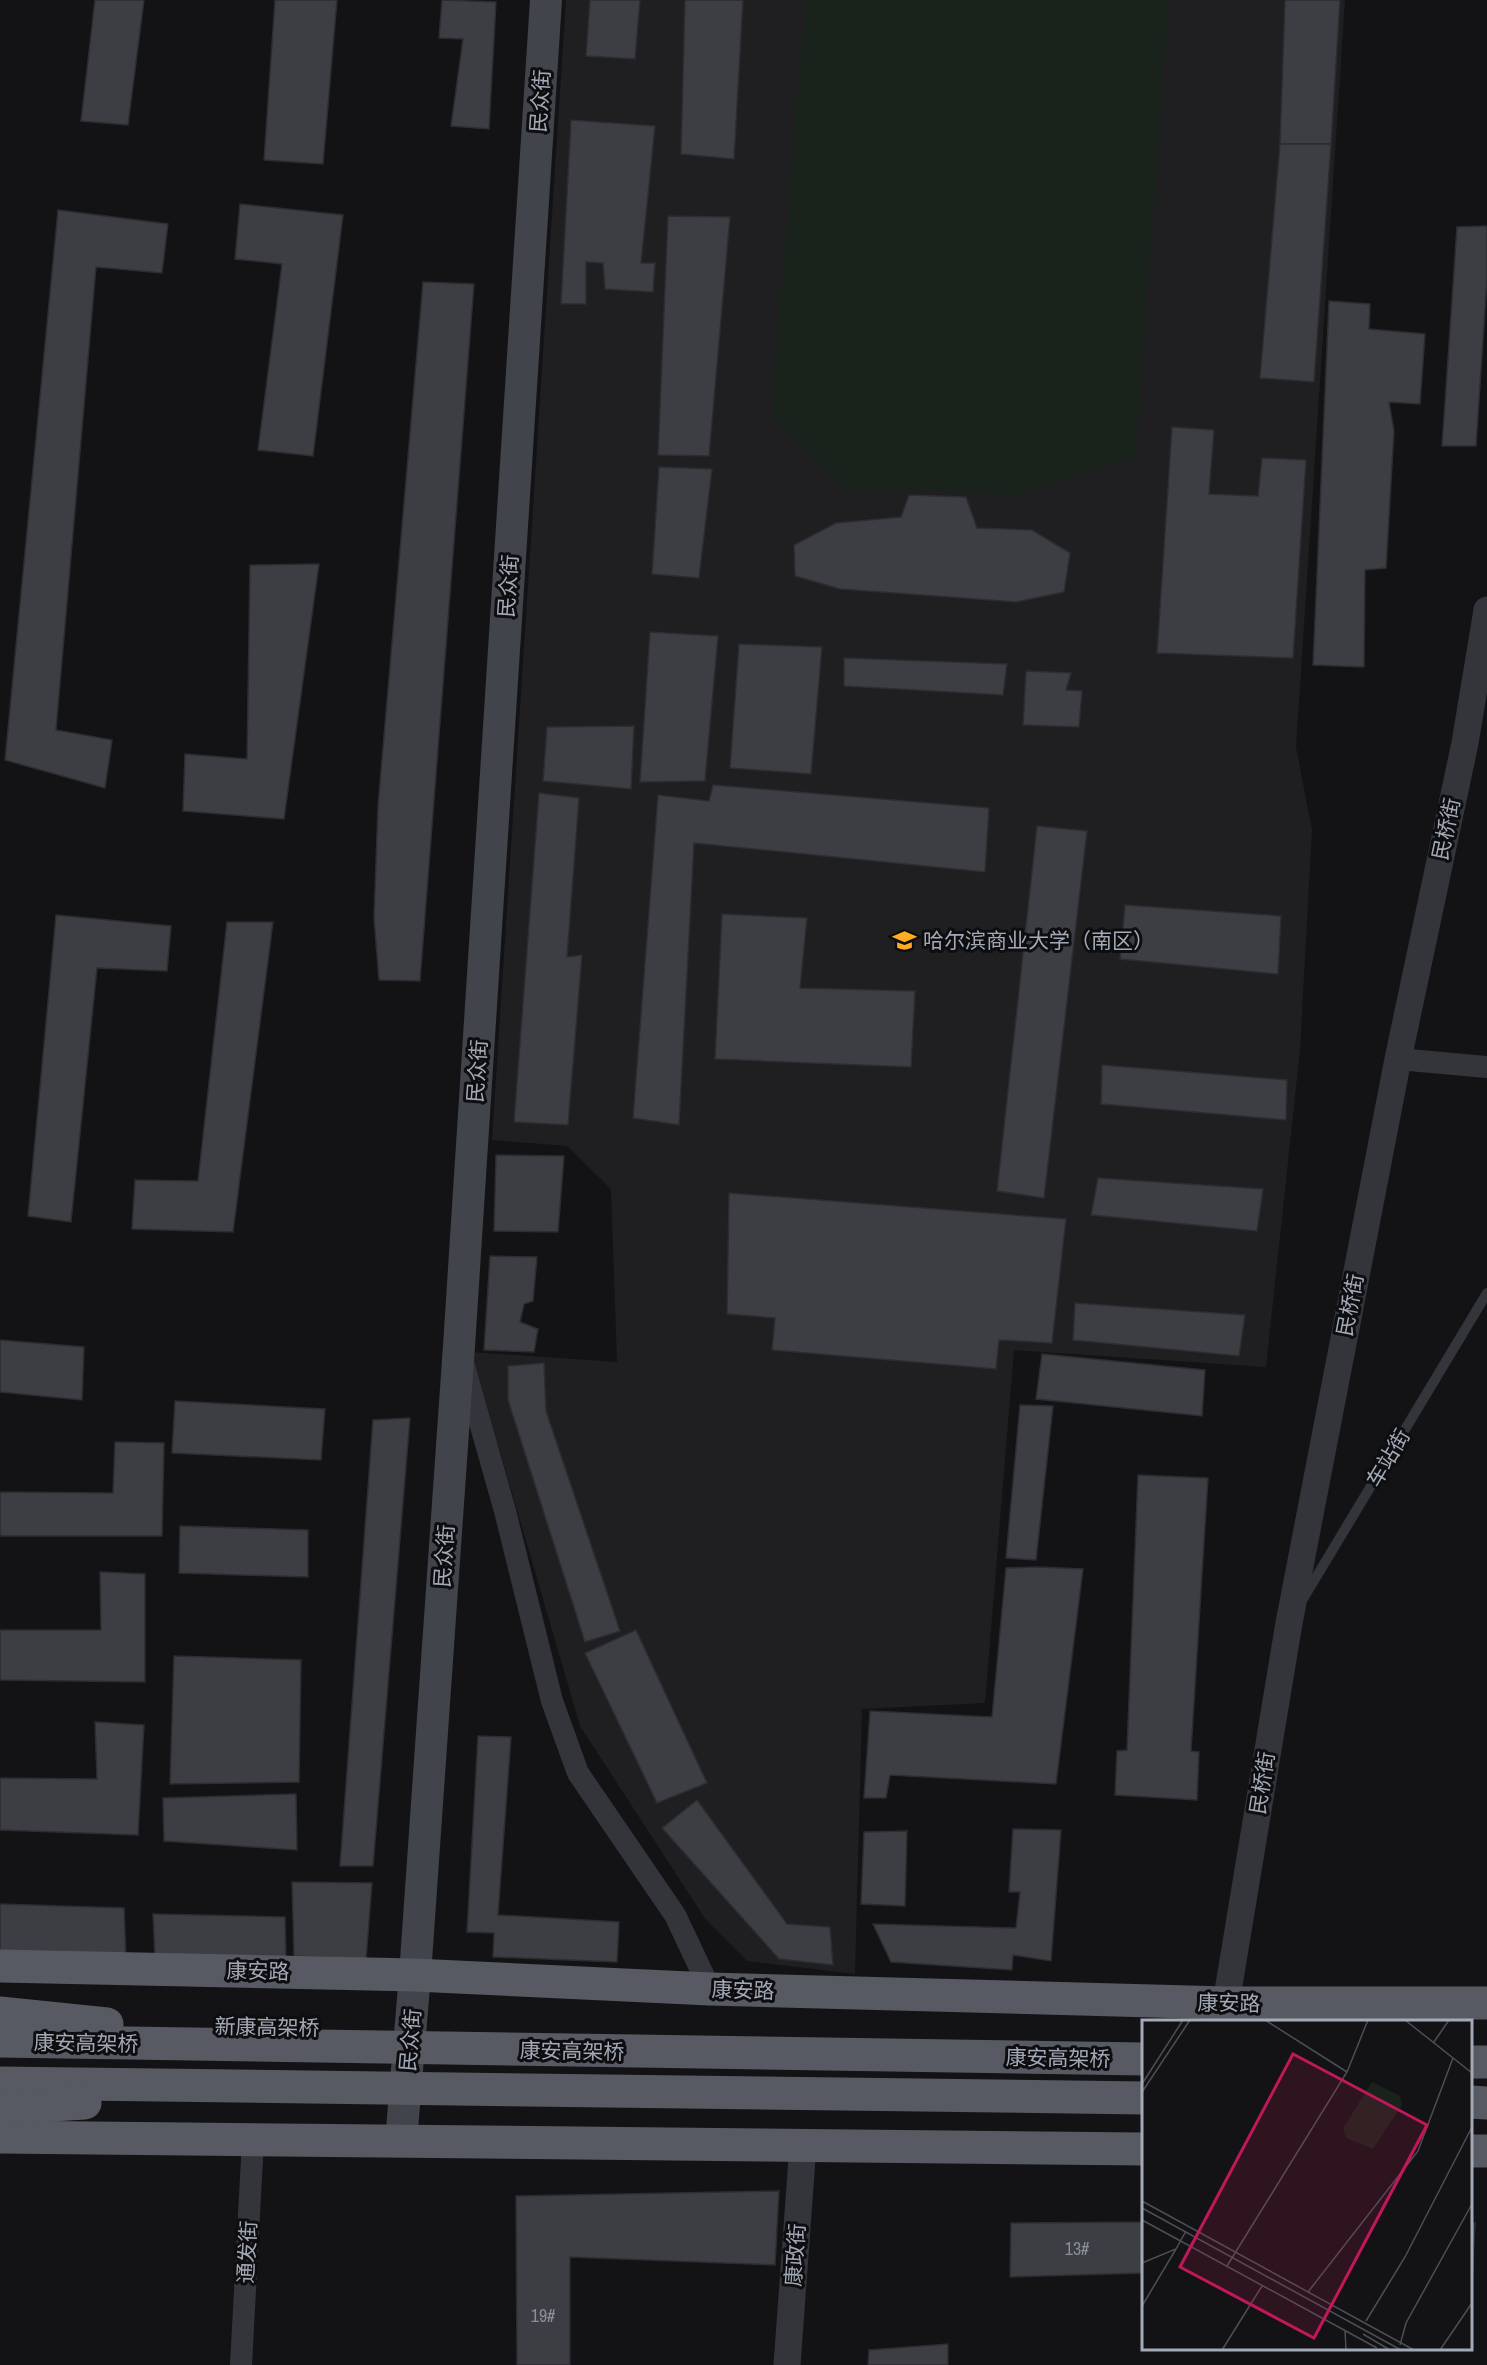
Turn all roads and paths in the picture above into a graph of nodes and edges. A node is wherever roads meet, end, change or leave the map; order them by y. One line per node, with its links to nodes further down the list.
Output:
1 (546, 0): 6 (main road, 民众街)
2 (1487, 610): 3 (street, 民桥街)
3 (1398, 1059): 4 (street); 7 (street, 民桥街)
4 (1487, 1067)
5 (1487, 1293): 7 (lane, 车站街)
6 (459, 1346): 9 (main road, 民众街); 10 (street)
7 (1289, 1623): 11 (street, 民桥街)
8 (0, 1966): 9 (highway, 康安路)
9 (415, 1975): 10 (highway, 康安路); 25 (main road, 民众街)
10 (710, 1989): 11 (highway, 康安路)
11 (1226, 2003): 12 (highway, 康安路)
12 (1487, 2003)
13 (0, 2013): 15 (highway, 新康高架桥, bridge)
14 (0, 2041): 15 (highway, 康安高架桥, bridge)
15 (534, 2050): 16 (highway, 康安高架桥, bridge)
16 (1142, 2059)
17 (0, 2083): 18 (highway, 康安高架桥, bridge)
18 (532, 2089): 19 (highway, 康安高架桥, bridge); 22 (highway, bridge)
19 (1142, 2097)
20 (1472, 2102): 21 (highway)
21 (1487, 2103)
22 (0, 2108)
23 (0, 2137): 24 (highway)
24 (253, 2140): 25 (highway); 28 (street, 通发街)
25 (401, 2141): 26 (highway)
26 (803, 2145): 27 (highway); 29 (street, 康政街)
27 (1142, 2149)
28 (241, 2365)
29 (788, 2365)

